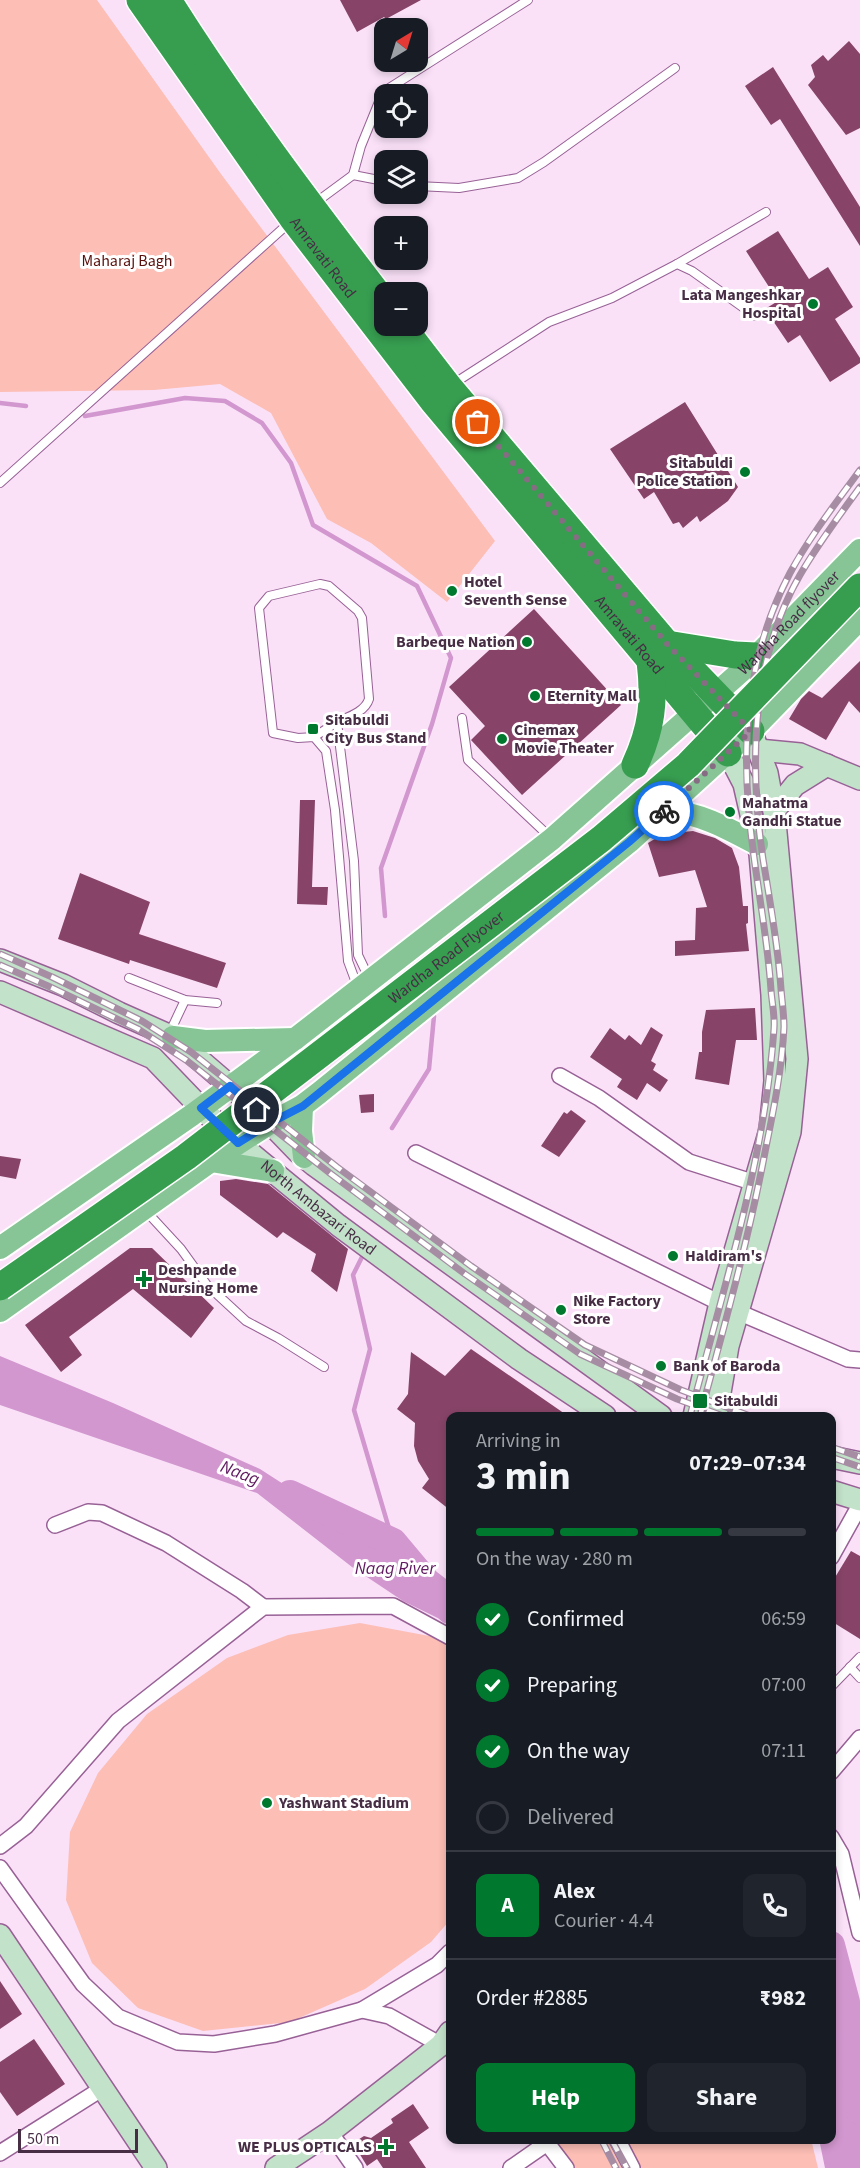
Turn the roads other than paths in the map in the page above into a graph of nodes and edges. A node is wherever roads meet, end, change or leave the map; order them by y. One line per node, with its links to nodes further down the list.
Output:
1 (140, 0): 9 (highway, Amravati Road)
2 (168, 0): 9 (highway, Amravati Road)
3 (528, 0): 5 (lane)
4 (675, 68): 7 (lane)
5 (353, 175): 6 (lane); 9 (lane)
6 (374, 179)
7 (428, 187)
8 (766, 212): 10 (lane)
9 (302, 213): 11 (highway, Amravati Road); 14 (highway, Amravati Road); 15 (lane)
10 (677, 264): 12 (lane); 14 (lane)
11 (374, 292)
12 (754, 316)
13 (408, 336): 14 (highway, Amravati Road)
14 (441, 394): 20 (highway, Amravati Road)
15 (0, 483)
16 (860, 550): 21 (main road, Wardha Road flyover)
17 (860, 570): 56 (highway, Wardha Road Flyover)
18 (860, 587): 57 (highway, Wardha Road Flyover, bridge)
19 (860, 619): 27 (main road)
20 (659, 652): 21 (highway); 22 (highway, Amravati Road); 23 (highway, Amravati Road); 28 (highway)
21 (756, 656): 22 (main road, Wardha Road flyover)
22 (714, 694): 23 (main road, Wardha Road flyover); 27 (highway, Amravati Road)
23 (694, 712): 27 (highway, Amravati Road); 28 (main road, Wardha Road flyover)
24 (462, 718): 33 (lane)
25 (337, 722): 26 (lane); 26 (lane); 37 (lane)
26 (314, 737): 37 (lane)
27 (745, 744): 29 (street); 31 (main road); 32 (street); 34 (street)
28 (635, 765): 33 (main road, Wardha Road flyover)
29 (827, 765): 30 (street); 32 (street)
30 (860, 779)
31 (665, 810): 34 (main road); 45 (main road)
32 (774, 811): 58 (street)
33 (552, 838): 37 (main road, Wardha Road flyover)
34 (757, 844): 53 (street)
35 (0, 960): 41 (street)
36 (129, 978): 39 (lane)
37 (364, 985): 42 (main road, Wardha Road flyover)
38 (0, 992): 46 (street, North Ambazari Road)
39 (186, 1000): 40 (lane); 41 (lane)
40 (217, 1003)
41 (171, 1036): 42 (main road); 44 (street)
42 (295, 1039): 44 (main road, Wardha Road flyover)
43 (560, 1076): 53 (street)
44 (230, 1086): 46 (main road, Wardha Road flyover); 47 (street)
45 (303, 1106): 47 (main road); 50 (main road)
46 (201, 1108): 48 (street, North Ambazari Road); 55 (main road, Wardha Road flyover)
47 (270, 1123): 48 (main road); 50 (street)
48 (238, 1143): 51 (main road); 52 (street, North Ambazari Road)
49 (416, 1153): 58 (street)
50 (304, 1157): 63 (street)
51 (211, 1161): 52 (main road); 54 (main road)
52 (273, 1171): 62 (street, North Ambazari Road)
53 (755, 1183): 58 (street)
54 (144, 1209): 59 (main road); 61 (lane)
55 (0, 1248)
56 (0, 1266)
57 (0, 1287)
58 (729, 1308): 60 (street); 64 (street); 65 (street)
59 (0, 1311)
60 (860, 1360)
61 (324, 1367)
62 (599, 1412)
63 (655, 1412)
64 (695, 1412)
65 (717, 1412)
66 (836, 1458): 67 (street)
67 (860, 1464)
68 (836, 1493): 69 (street)
69 (860, 1500)
70 (860, 1505): 72 (street)
71 (56, 1525): 73 (street)
72 (836, 1548)
73 (263, 1607): 74 (street); 82 (street)
74 (446, 1635)
75 (860, 1657): 76 (lane)
76 (850, 1667): 77 (lane); 78 (lane)
77 (860, 1678)
78 (836, 1682)
79 (860, 1738): 80 (street)
80 (836, 1766)
81 (836, 1845): 84 (street)
82 (0, 1846)
83 (0, 1868): 87 (street)
84 (860, 1933)
85 (0, 1935): 89 (street)
86 (446, 1956): 87 (street)
87 (362, 2010): 88 (street)
88 (445, 2038): 90 (street)
89 (103, 2088): 94 (street); 95 (street)
90 (330, 2132): 96 (street); 97 (street)
91 (542, 2144): 98 (street)
92 (548, 2144): 99 (street)
93 (620, 2144): 100 (street)
94 (0, 2153)
95 (156, 2168)
96 (276, 2168)
97 (355, 2168)
98 (512, 2168)
99 (566, 2168)
100 (632, 2168)

